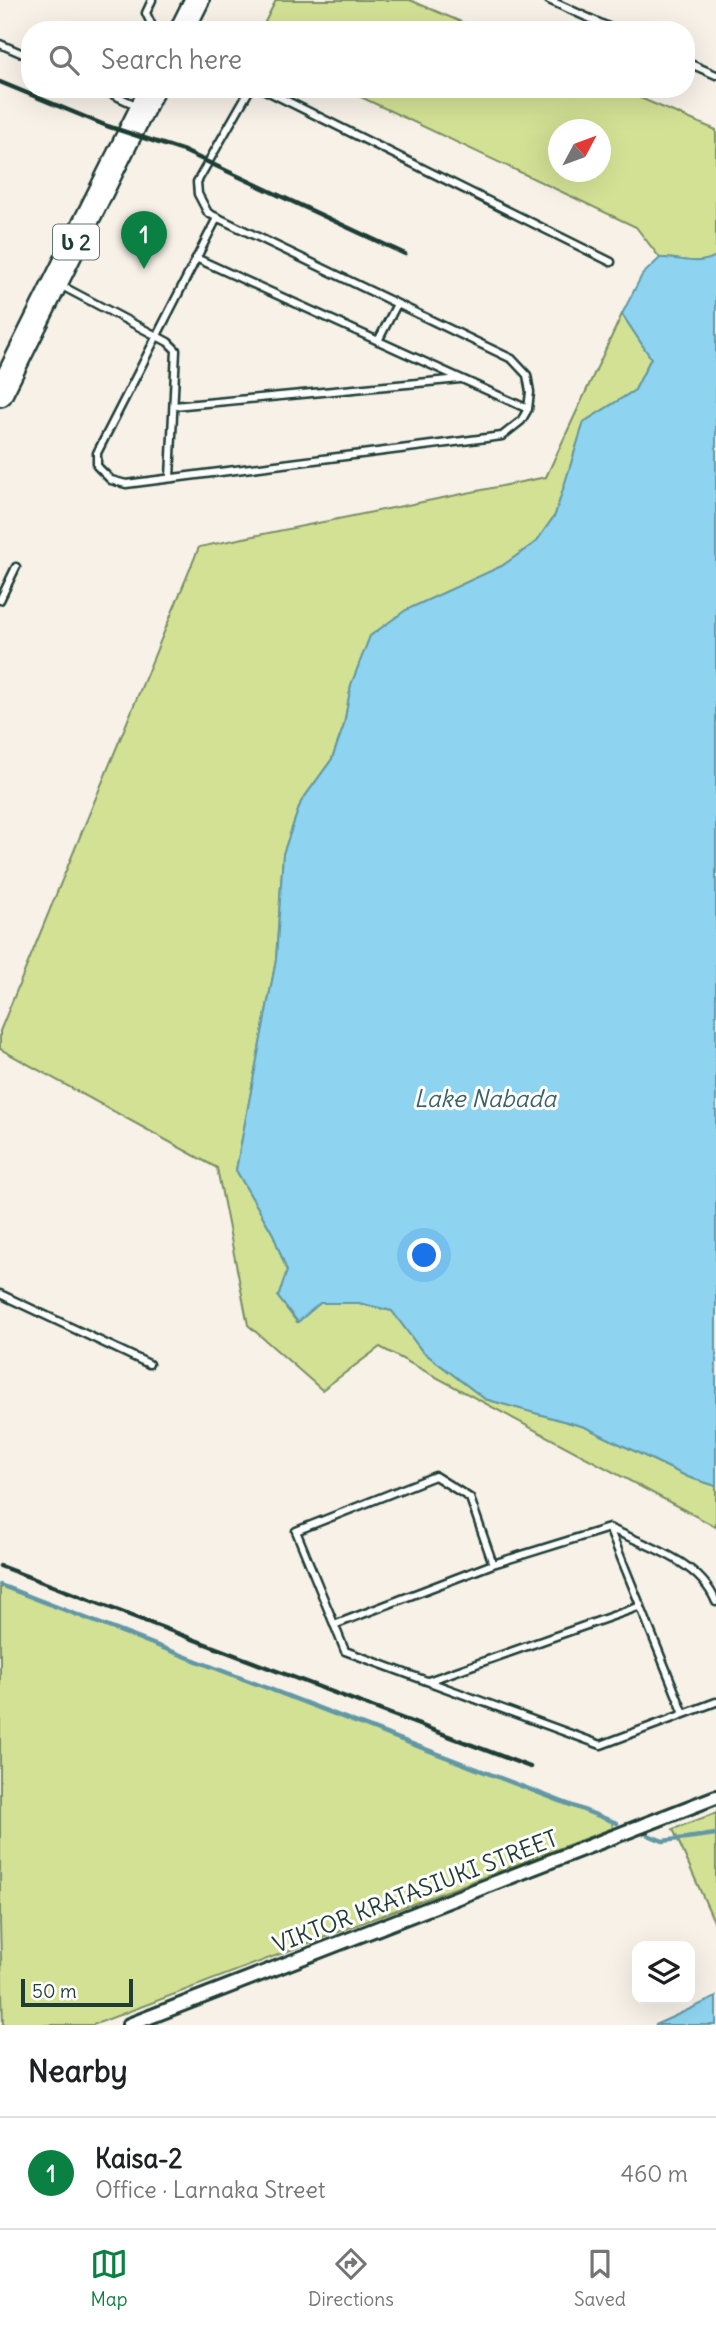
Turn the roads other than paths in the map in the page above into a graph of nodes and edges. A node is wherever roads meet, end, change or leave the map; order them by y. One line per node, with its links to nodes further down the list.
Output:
1 (152, 0): 4 (lane)
2 (197, 0): 5 (highway)
3 (549, 0): 6 (lane)
4 (150, 21)
5 (186, 21)
6 (595, 21)
7 (0, 44): 8 (lane)
8 (21, 53)
9 (695, 66): 10 (lane)
10 (716, 75)
11 (245, 98): 14 (lane)
12 (281, 98): 16 (lane)
13 (148, 99): 17 (highway, ს 2)
14 (217, 218): 15 (lane); 18 (lane)
15 (196, 258): 19 (lane); 20 (lane)
16 (611, 261)
17 (56, 283): 19 (lane); 22 (highway, ს 2)
18 (397, 304): 20 (lane); 24 (lane)
19 (156, 335): 23 (lane); 25 (lane)
20 (378, 341): 21 (lane)
21 (462, 379): 23 (lane); 24 (lane)
22 (0, 394)
23 (174, 406): 25 (lane)
24 (528, 409): 25 (lane)
25 (170, 478)
26 (16, 567): 27 (lane)
27 (0, 600)
28 (0, 1294): 29 (lane)
29 (149, 1364)
30 (609, 1528): 31 (lane); 32 (lane); 33 (lane)
31 (493, 1564): 34 (lane); 34 (lane)
32 (716, 1602)
33 (641, 1606): 35 (lane); 37 (lane)
34 (334, 1625): 35 (lane)
35 (427, 1681): 37 (lane)
36 (716, 1702): 37 (lane)
37 (684, 1714)
38 (716, 1797): 39 (street, VIKTOR KRATASIUKI STREET)
39 (130, 2025)

